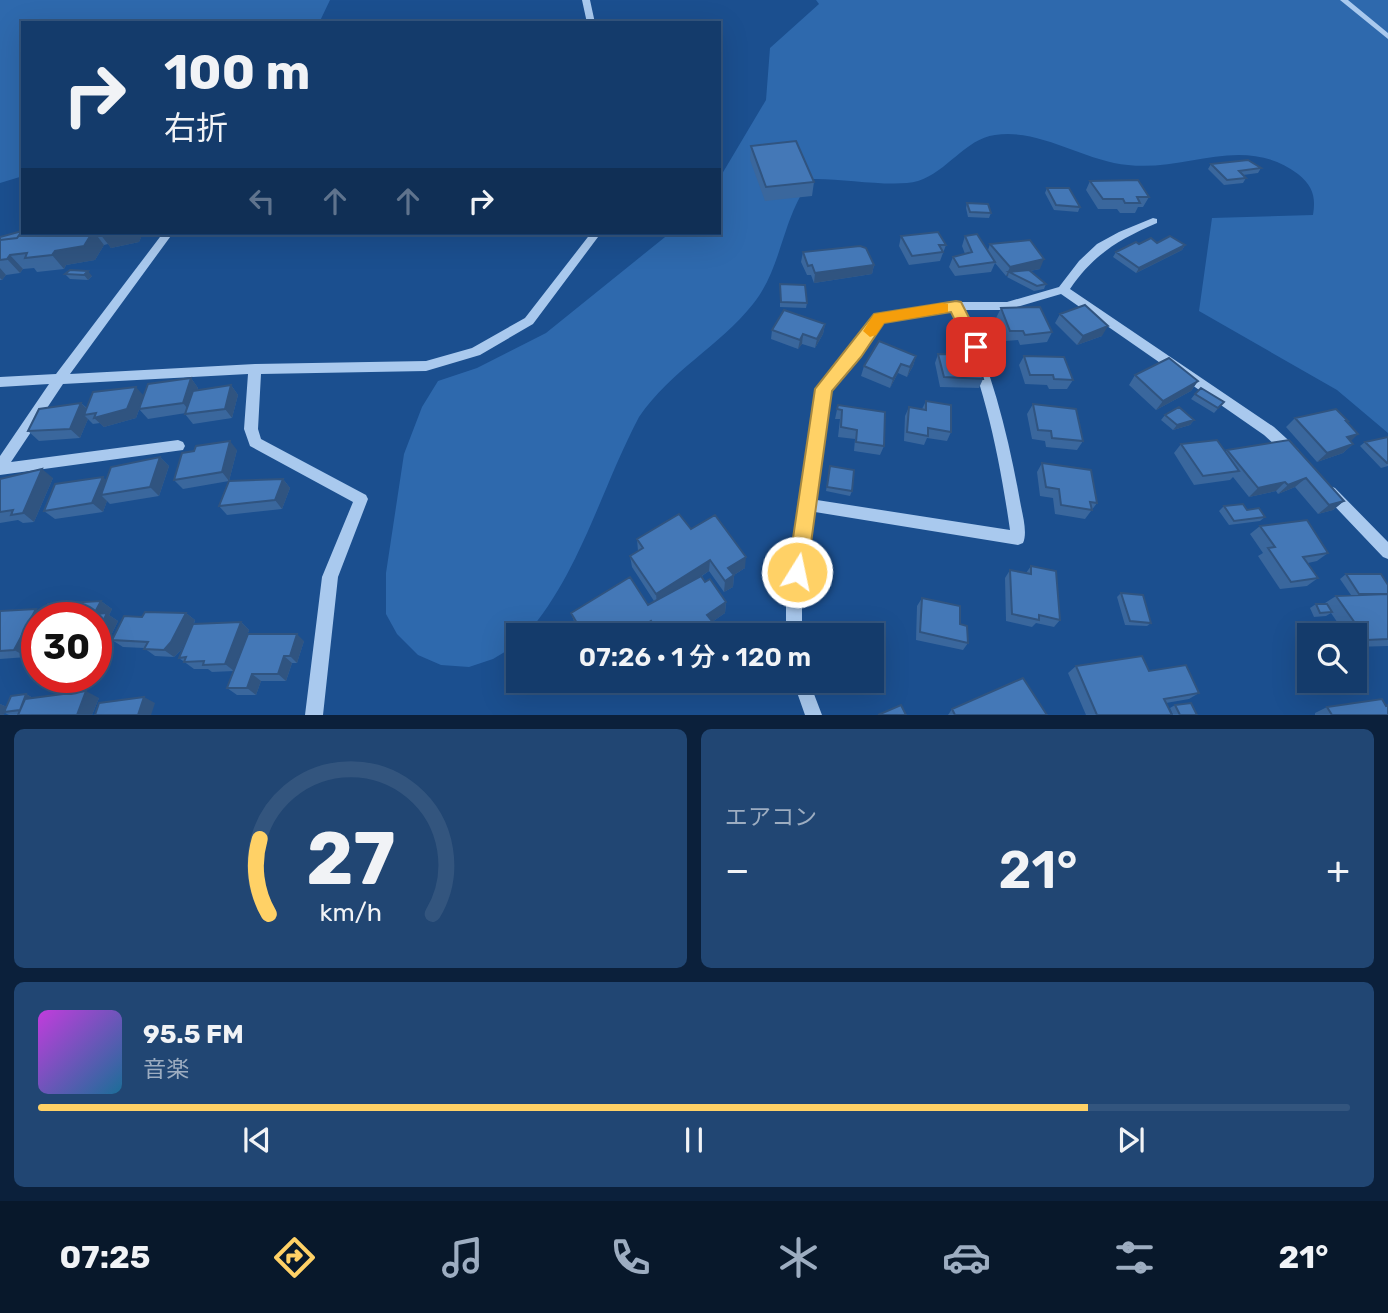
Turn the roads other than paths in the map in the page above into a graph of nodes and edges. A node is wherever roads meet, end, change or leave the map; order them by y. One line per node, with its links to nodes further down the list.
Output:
1 (586, 0): 3 (street)
2 (1344, 0): 4 (street)
3 (591, 21)
4 (1388, 37)
5 (1153, 221): 8 (street)
6 (167, 235): 11 (street)
7 (594, 235): 10 (street)
8 (1063, 290): 9 (street); 14 (street)
9 (956, 306): 17 (street); 17 (street)
10 (255, 369): 11 (street); 21 (street)
11 (58, 381): 12 (street); 15 (street)
12 (0, 382)
13 (178, 446): 15 (street)
14 (1306, 467)
15 (0, 468)
16 (1324, 485): 18 (street)
17 (809, 505): 19 (street)
18 (1388, 552)
19 (794, 623)
20 (806, 693): 22 (street)
21 (314, 715)
22 (814, 715)

